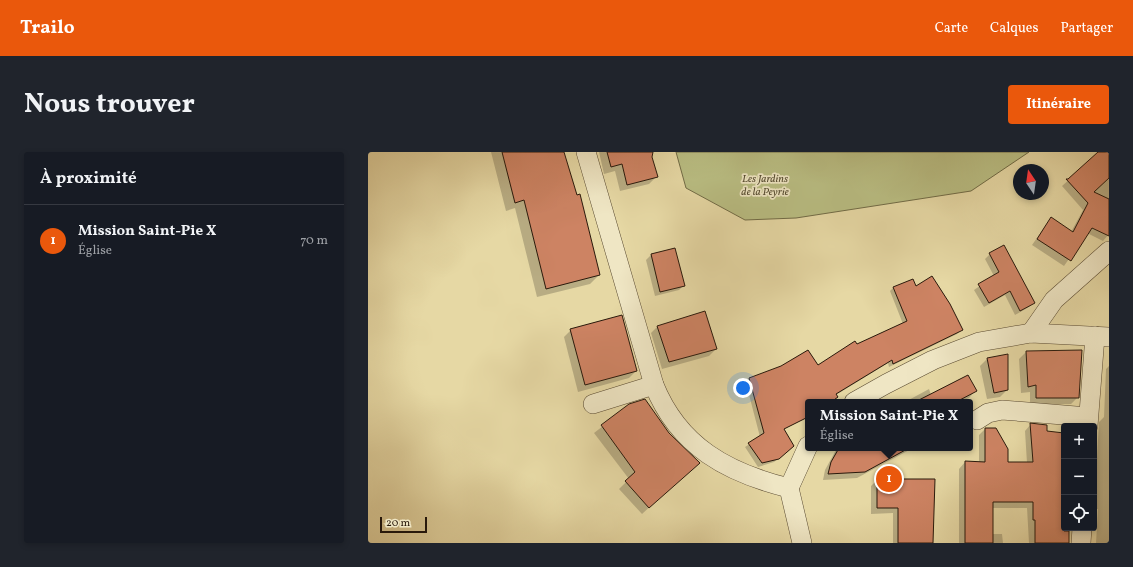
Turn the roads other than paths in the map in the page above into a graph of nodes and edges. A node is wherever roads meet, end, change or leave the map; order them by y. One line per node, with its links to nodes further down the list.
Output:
1 (586, 152): 5 (street)
2 (1109, 251): 3 (street)
3 (1030, 333): 4 (street); 6 (street)
4 (1102, 336): 9 (street)
5 (654, 385): 7 (street); 11 (street)
6 (859, 399)
7 (594, 404)
8 (977, 420): 9 (street)
9 (1088, 421)
10 (806, 451): 11 (street)
11 (789, 488): 13 (street)
12 (1082, 531): 14 (street)
13 (802, 543)
14 (1081, 543)

